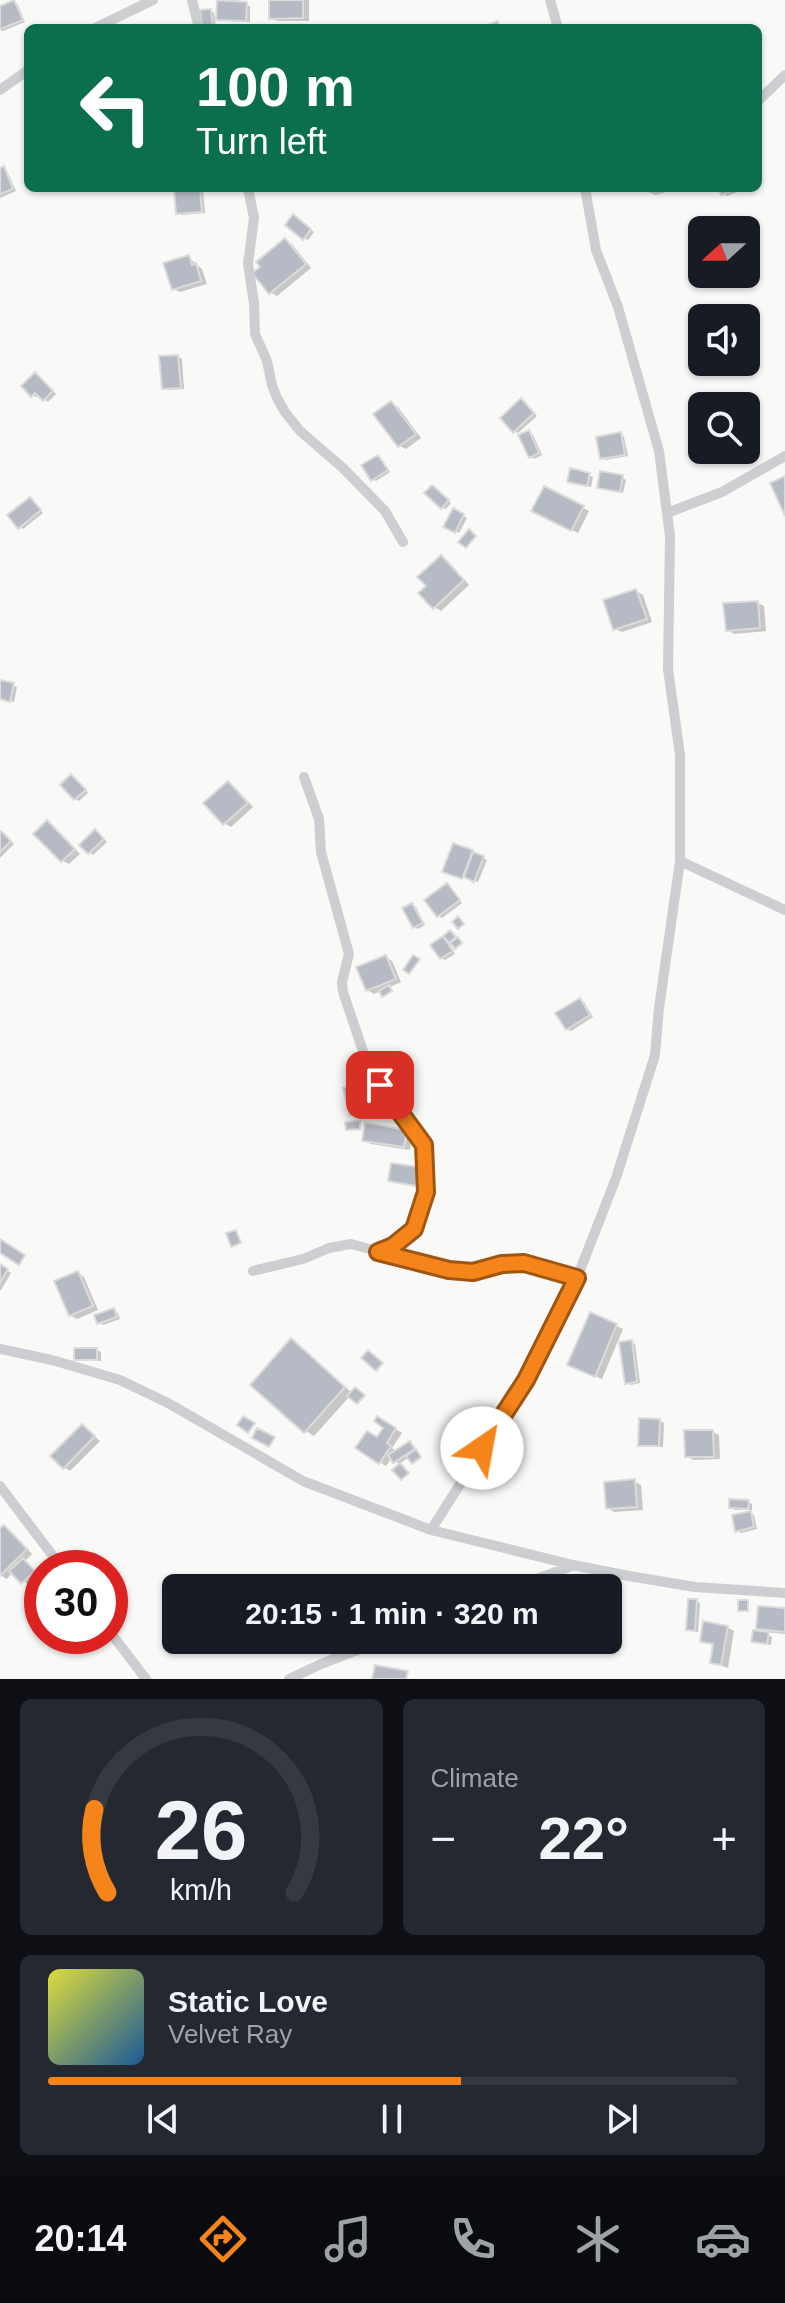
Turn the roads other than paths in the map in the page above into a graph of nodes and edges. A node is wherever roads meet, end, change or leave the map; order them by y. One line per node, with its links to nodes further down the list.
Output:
1 (192, 0): 5 (street)
2 (550, 0): 6 (street)
3 (149, 1): 4 (street)
4 (103, 24)
5 (198, 24)
6 (557, 24)
7 (24, 73): 9 (street)
8 (785, 75): 10 (street)
9 (0, 90)
10 (762, 97)
11 (249, 192): 15 (street)
12 (586, 192): 14 (street)
13 (785, 456): 14 (street)
14 (667, 513): 17 (street)
15 (403, 542)
16 (304, 777): 19 (street)
17 (680, 861): 18 (street); 21 (street)
18 (785, 910)
19 (378, 1252): 20 (street); 21 (street)
20 (253, 1271)
21 (577, 1278): 24 (street)
22 (0, 1349): 24 (street)
23 (0, 1486): 25 (street)
24 (431, 1530): 26 (street)
25 (48, 1550)
26 (573, 1565): 27 (street); 28 (street)
27 (550, 1574)
28 (785, 1593)
29 (127, 1654): 31 (street)
30 (347, 1654): 32 (street)
31 (146, 1679)
32 (289, 1679)

